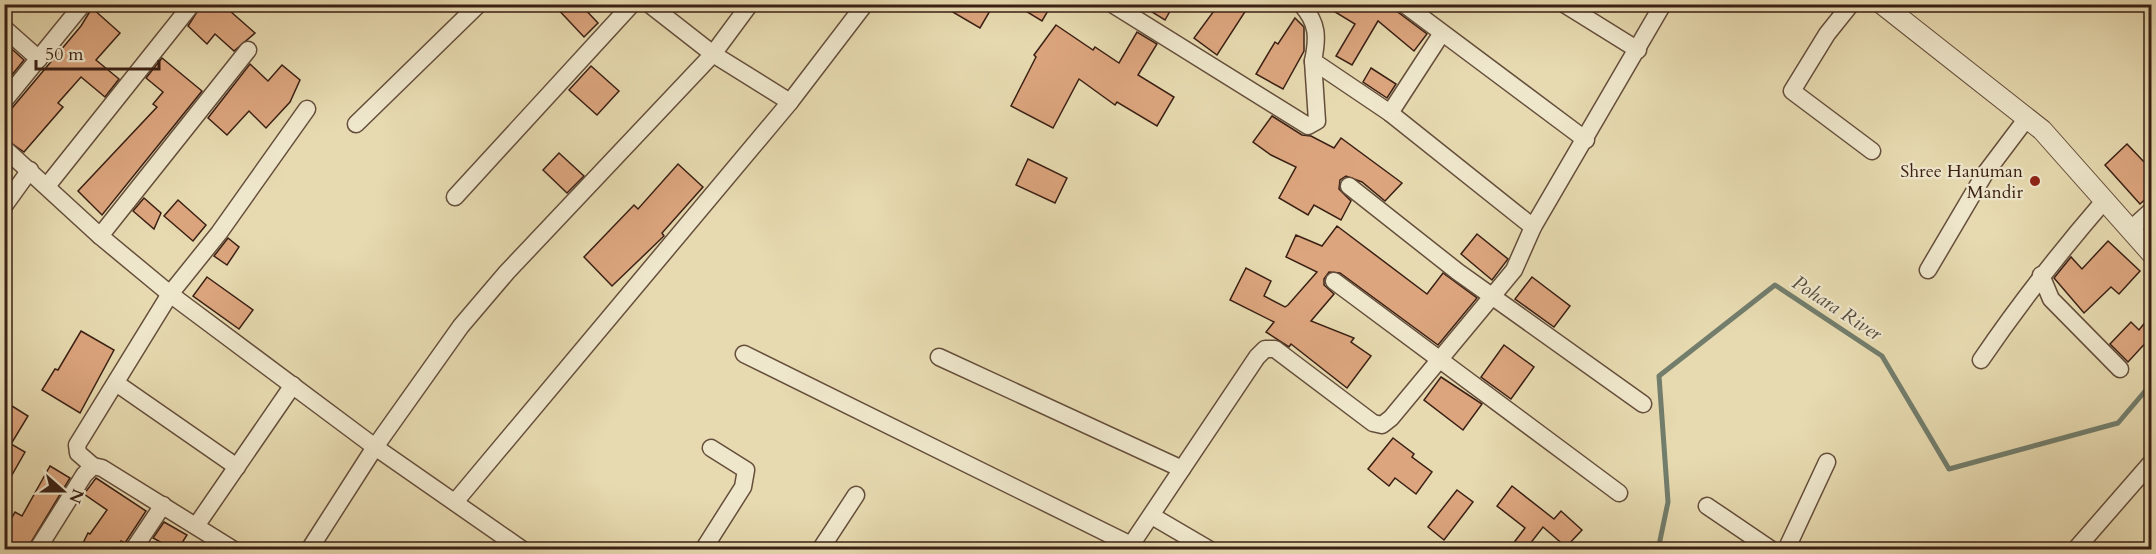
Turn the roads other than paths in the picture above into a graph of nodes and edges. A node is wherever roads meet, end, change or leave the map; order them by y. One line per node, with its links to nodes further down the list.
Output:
1 (83, 4): 20 (street)
2 (192, 4): 32 (street)
3 (479, 4): 27 (street)
4 (632, 4): 34 (street)
5 (649, 4): 19 (street)
6 (750, 4): 19 (street)
7 (865, 4): 23 (street)
8 (1112, 4): 21 (street)
9 (1301, 4): 21 (street)
10 (1404, 4): 16 (street)
11 (1564, 4): 18 (street)
12 (1663, 4): 18 (street)
13 (1851, 4): 30 (street)
14 (1882, 4): 26 (street)
15 (4, 28): 20 (street)
16 (1442, 33): 25 (street); 28 (street)
17 (248, 50): 40 (street)
18 (1638, 50): 28 (street)
19 (713, 54): 23 (street); 55 (street)
20 (39, 59): 22 (street)
21 (1313, 61): 25 (street)
22 (4, 101)
23 (790, 102): 64 (street)
24 (307, 109): 45 (street)
25 (1390, 113): 38 (street)
26 (2027, 118): 35 (street); 42 (street)
27 (356, 124)
28 (1586, 140): 38 (street)
29 (4, 148): 31 (street)
30 (1872, 151)
31 (30, 170): 32 (street); 36 (street)
32 (47, 186): 40 (street)
33 (1349, 186): 46 (street)
34 (455, 197)
35 (2104, 201): 39 (street); 43 (street)
36 (4, 206)
37 (2151, 210): 39 (street)
38 (1533, 227): 46 (street)
39 (2130, 230): 41 (street)
40 (100, 236): 45 (street)
41 (2151, 254)
42 (1928, 270)
43 (2041, 275): 50 (street); 51 (street)
44 (1334, 281): 49 (street)
45 (170, 294): 52 (street); 53 (street)
46 (1494, 296): 49 (street); 54 (street)
47 (744, 354): 67 (street)
48 (939, 357): 61 (street)
49 (1440, 359): 61 (street); 62 (street)
50 (1980, 360)
51 (2120, 369)
52 (116, 382): 58 (street); 60 (street)
53 (293, 386): 55 (street); 60 (street)
54 (1643, 404)
55 (375, 447): 64 (street); 72 (street)
56 (711, 448): 74 (street)
57 (1827, 462): 78 (street)
58 (93, 466): 65 (street); 70 (street)
59 (2151, 466): 79 (street)
60 (237, 467): 68 (street)
61 (1182, 469): 67 (street)
62 (1619, 493)
63 (856, 495): 75 (street)
64 (455, 502): 73 (street)
65 (163, 505): 68 (street); 71 (street)
66 (1707, 506): 77 (street)
67 (1152, 516): 76 (street)
68 (196, 526): 69 (street)
69 (226, 547)
70 (37, 549)
71 (133, 549)
72 (309, 549)
73 (523, 549)
74 (703, 549)
75 (820, 549)
76 (1210, 549)
77 (1772, 549)
78 (1786, 549)
79 (2075, 549)

